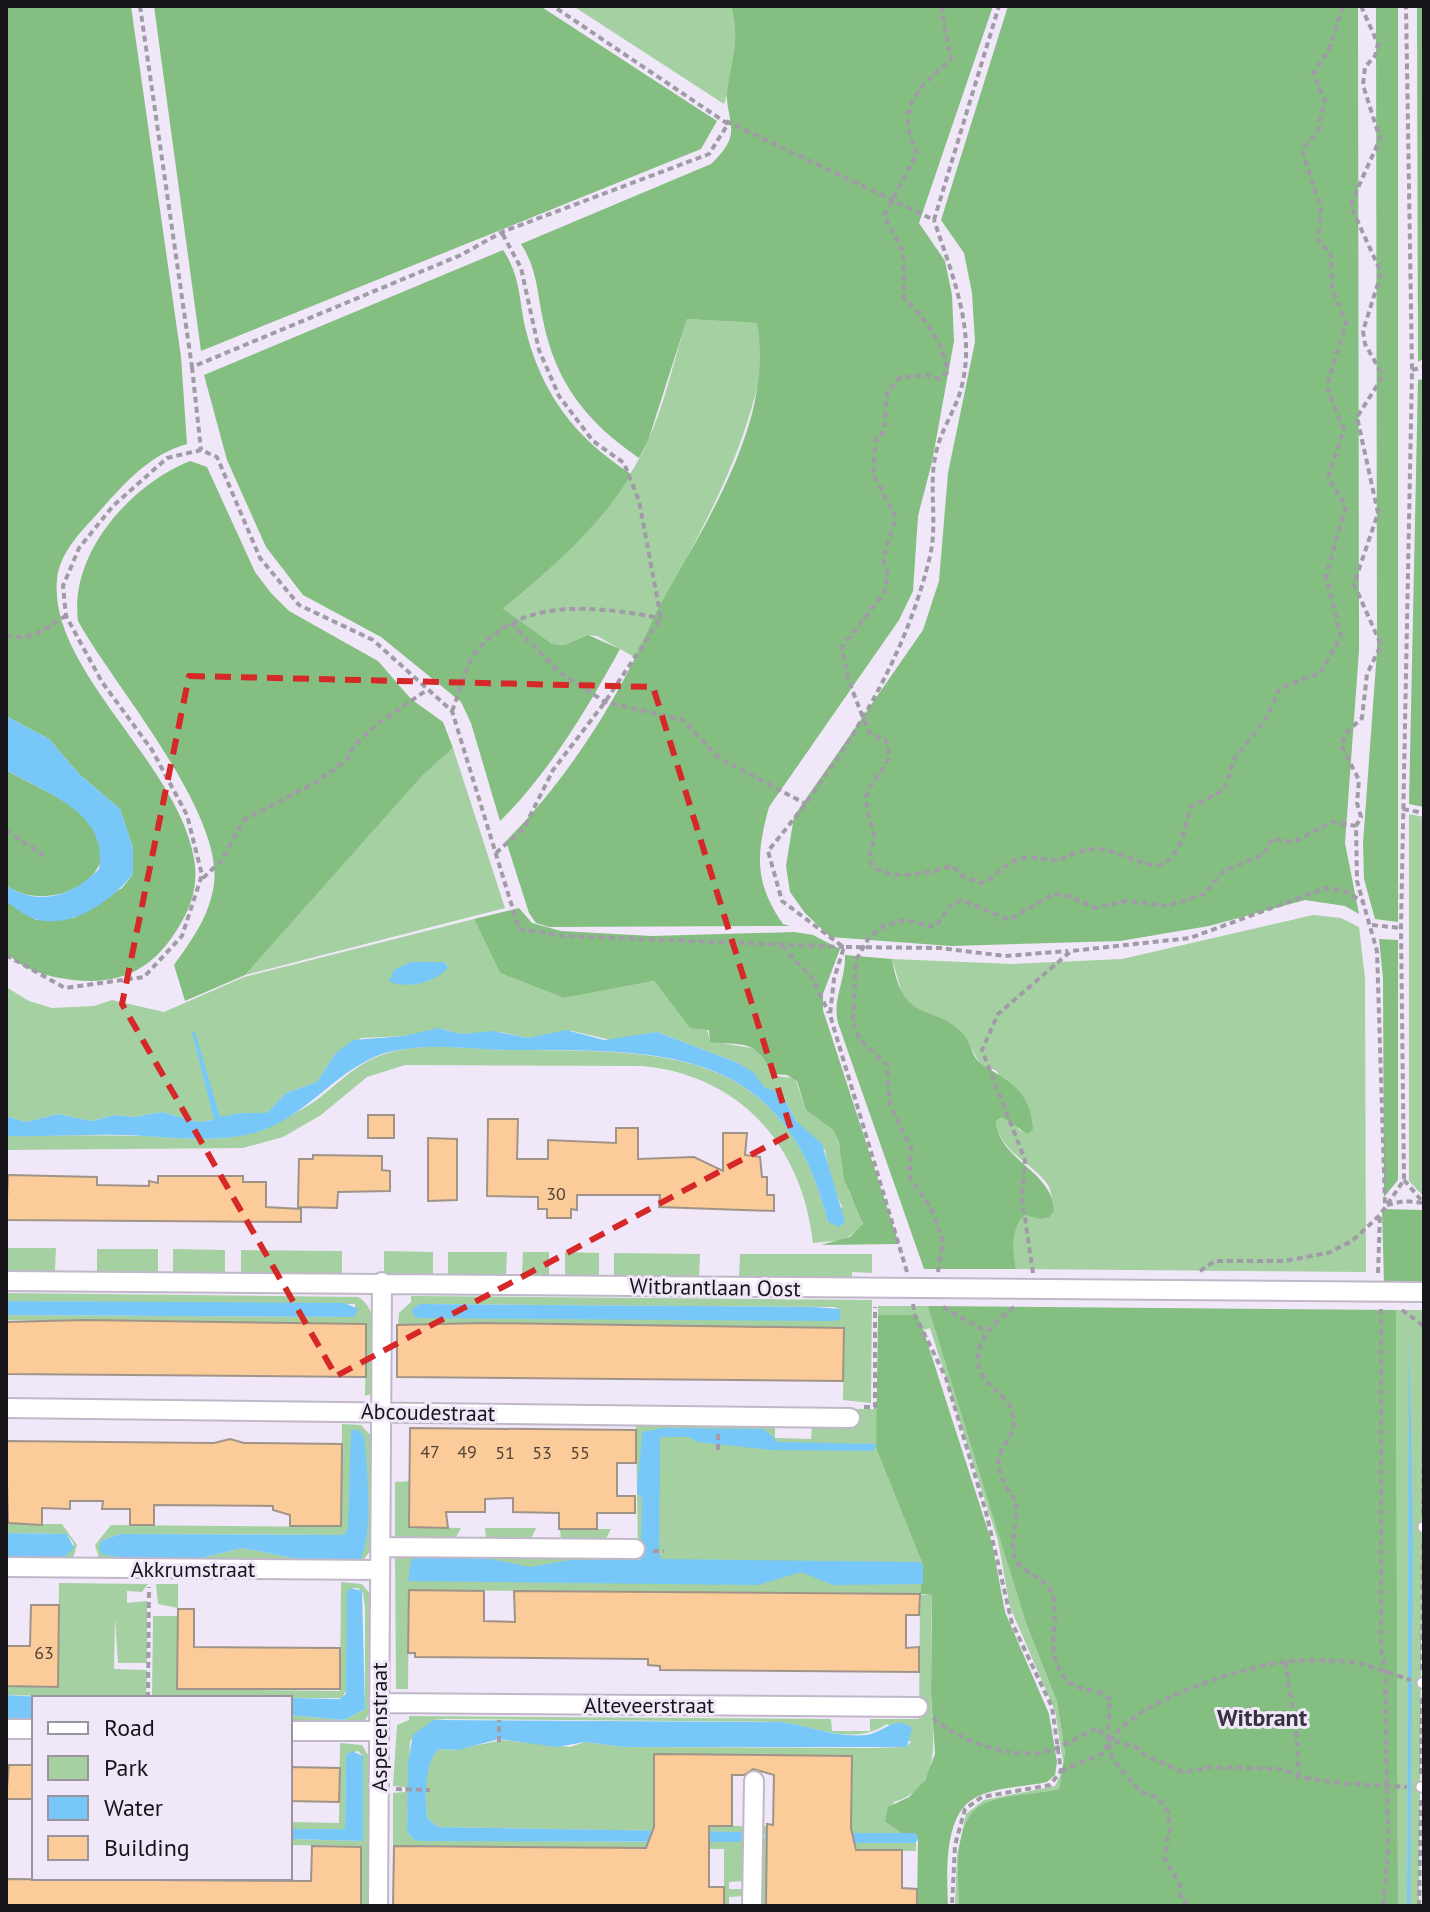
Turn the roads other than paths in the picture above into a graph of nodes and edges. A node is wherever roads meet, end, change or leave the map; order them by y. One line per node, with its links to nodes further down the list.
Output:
1 (6, 1281): 2 (street, Witbrantlaan Oost)
2 (382, 1282): 3 (street, Witbrantlaan Oost); 5 (street, Asperenstraat)
3 (1424, 1292)
4 (6, 1408): 5 (street, Abcoudestraat)
5 (381, 1411): 6 (street, Abcoudestraat); 7 (street, Asperenstraat)
6 (850, 1418)
7 (380, 1547): 8 (street); 10 (street, Asperenstraat)
8 (635, 1549)
9 (6, 1567): 10 (street, Akkrumstraat)
10 (380, 1570): 11 (street, Asperenstraat)
11 (379, 1703): 12 (street, Alteveerstraat); 16 (street, Asperenstraat)
12 (918, 1707)
13 (6, 1729): 14 (street)
14 (32, 1729)
15 (292, 1731): 16 (street)
16 (379, 1731): 18 (street, Asperenstraat)
17 (754, 1781): 19 (street)
18 (378, 1906)
19 (752, 1906)

